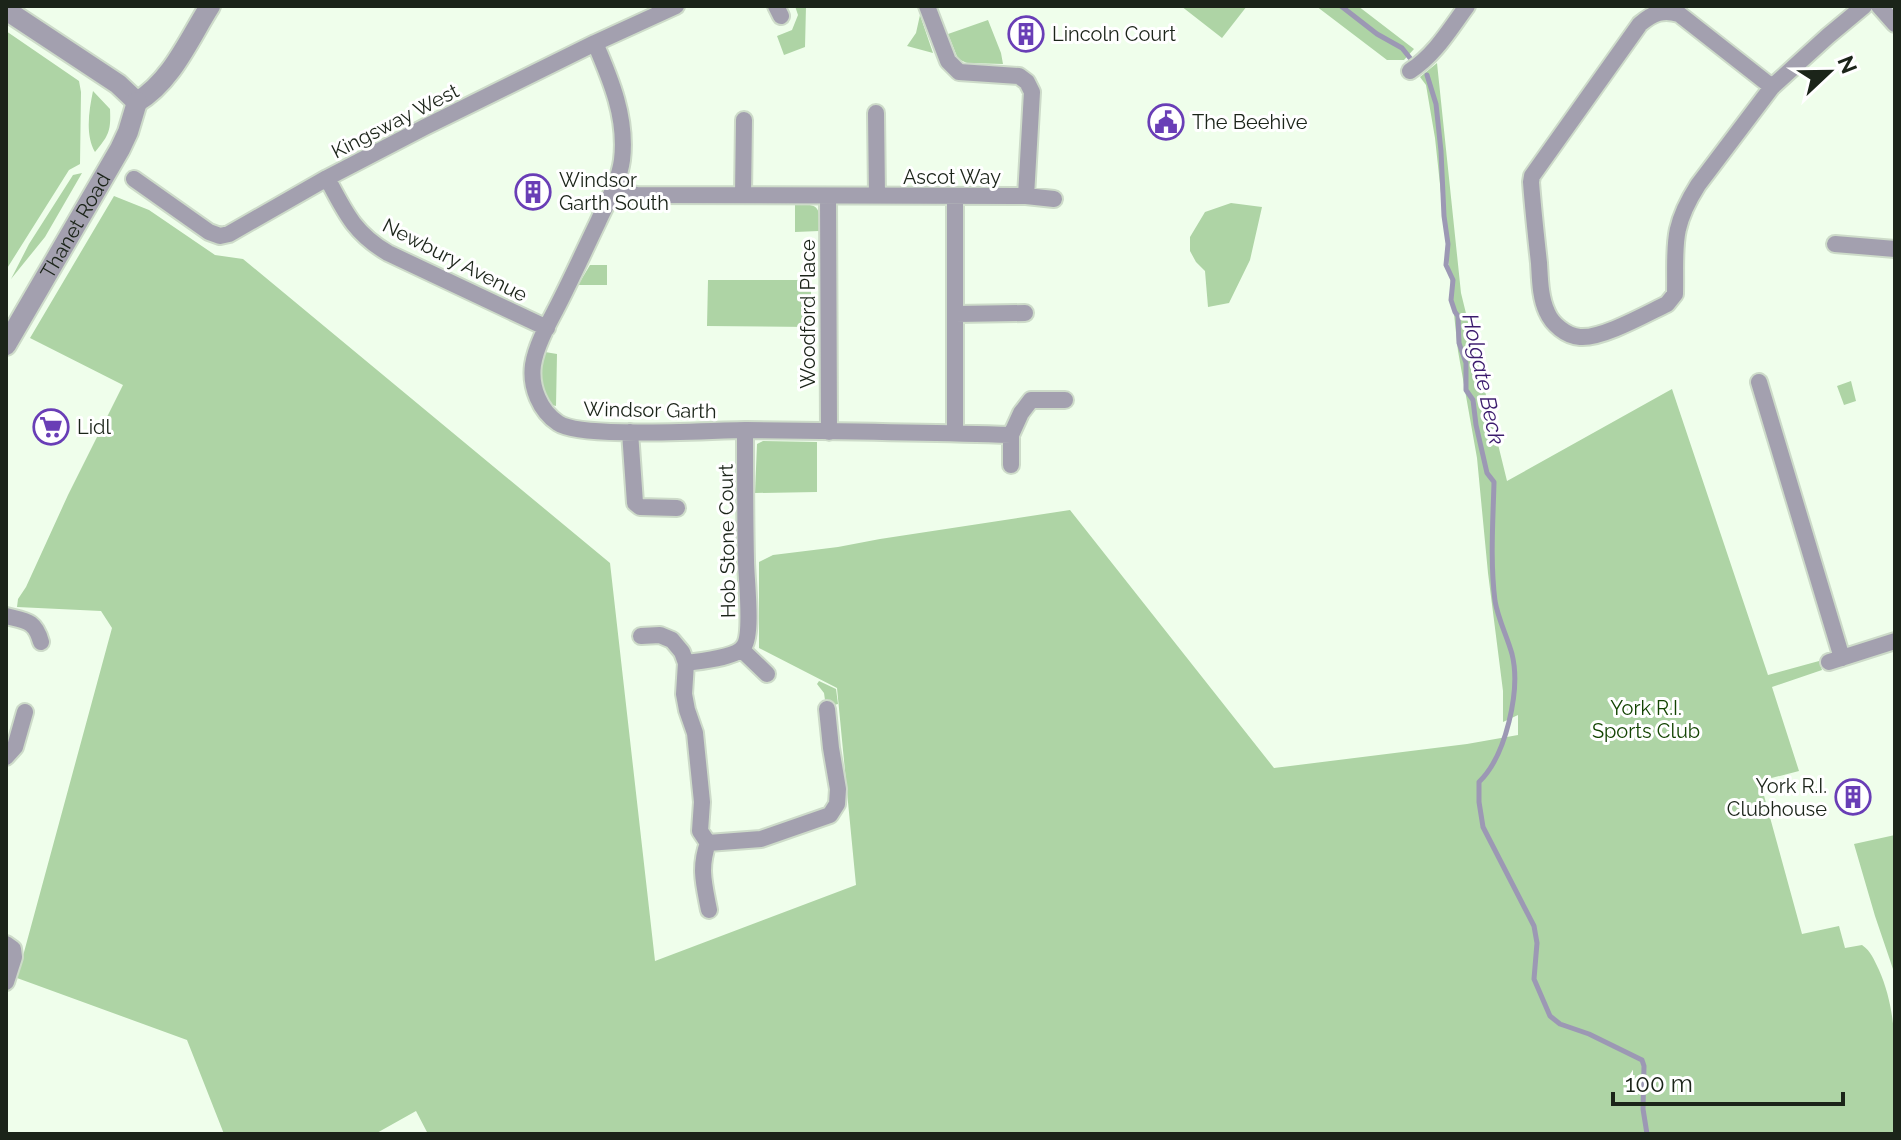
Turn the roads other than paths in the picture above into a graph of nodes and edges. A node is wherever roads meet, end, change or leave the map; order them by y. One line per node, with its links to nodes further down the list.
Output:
1 (210, 6): 12 (street)
2 (676, 6): 9 (street, Kingsway West)
3 (927, 6): 21 (street, Ascot Way)
4 (1467, 6): 10 (street)
5 (1864, 6): 11 (street)
6 (1879, 6): 8 (street)
7 (6, 10): 12 (street)
8 (1895, 24)
9 (595, 43): 15 (street, Kingsway West); 17 (street, Windsor Garth)
10 (1410, 71)
11 (1772, 87): 11 (street)
12 (137, 102): 29 (street, Thanet Road)
13 (876, 113): 20 (street, Ascot Way)
14 (744, 120): 18 (street)
15 (327, 178): 16 (street, Kingsway West); 28 (street, Newbury Avenue)
16 (137, 186)
17 (613, 190): 18 (street, Ascot Way); 28 (street, Windsor Garth)
18 (743, 195): 19 (street, Ascot Way)
19 (828, 196): 20 (street, Ascot Way); 34 (street, Woodford Place)
20 (877, 196): 22 (street, Ascot Way)
21 (1026, 196): 22 (street, Ascot Way); 23 (street, Ascot Way)
22 (955, 197): 27 (street)
23 (1054, 199)
24 (1835, 244): 25 (street)
25 (1895, 249)
26 (1025, 313): 27 (street)
27 (956, 314): 35 (street)
28 (547, 328): 33 (street, Windsor Garth)
29 (6, 345)
30 (1759, 382): 41 (street)
31 (1065, 400): 36 (street)
32 (745, 430): 33 (street, Windsor Garth); 34 (street, Windsor Garth); 43 (street, Hob Stone Court)
33 (630, 432): 38 (street)
34 (829, 432): 35 (street, Windsor Garth)
35 (955, 433): 36 (street, Windsor Garth)
36 (1011, 435): 37 (street)
37 (1011, 465)
38 (677, 508)
39 (6, 616): 42 (street)
40 (641, 636): 44 (street)
41 (1895, 641)
42 (41, 642)
43 (742, 650): 44 (street); 45 (street)
44 (686, 663): 49 (street)
45 (767, 674)
46 (827, 709): 49 (street)
47 (25, 712): 48 (street)
48 (6, 757)
49 (708, 843): 50 (street)
50 (709, 910)
51 (6, 944): 52 (street)
52 (6, 982)

